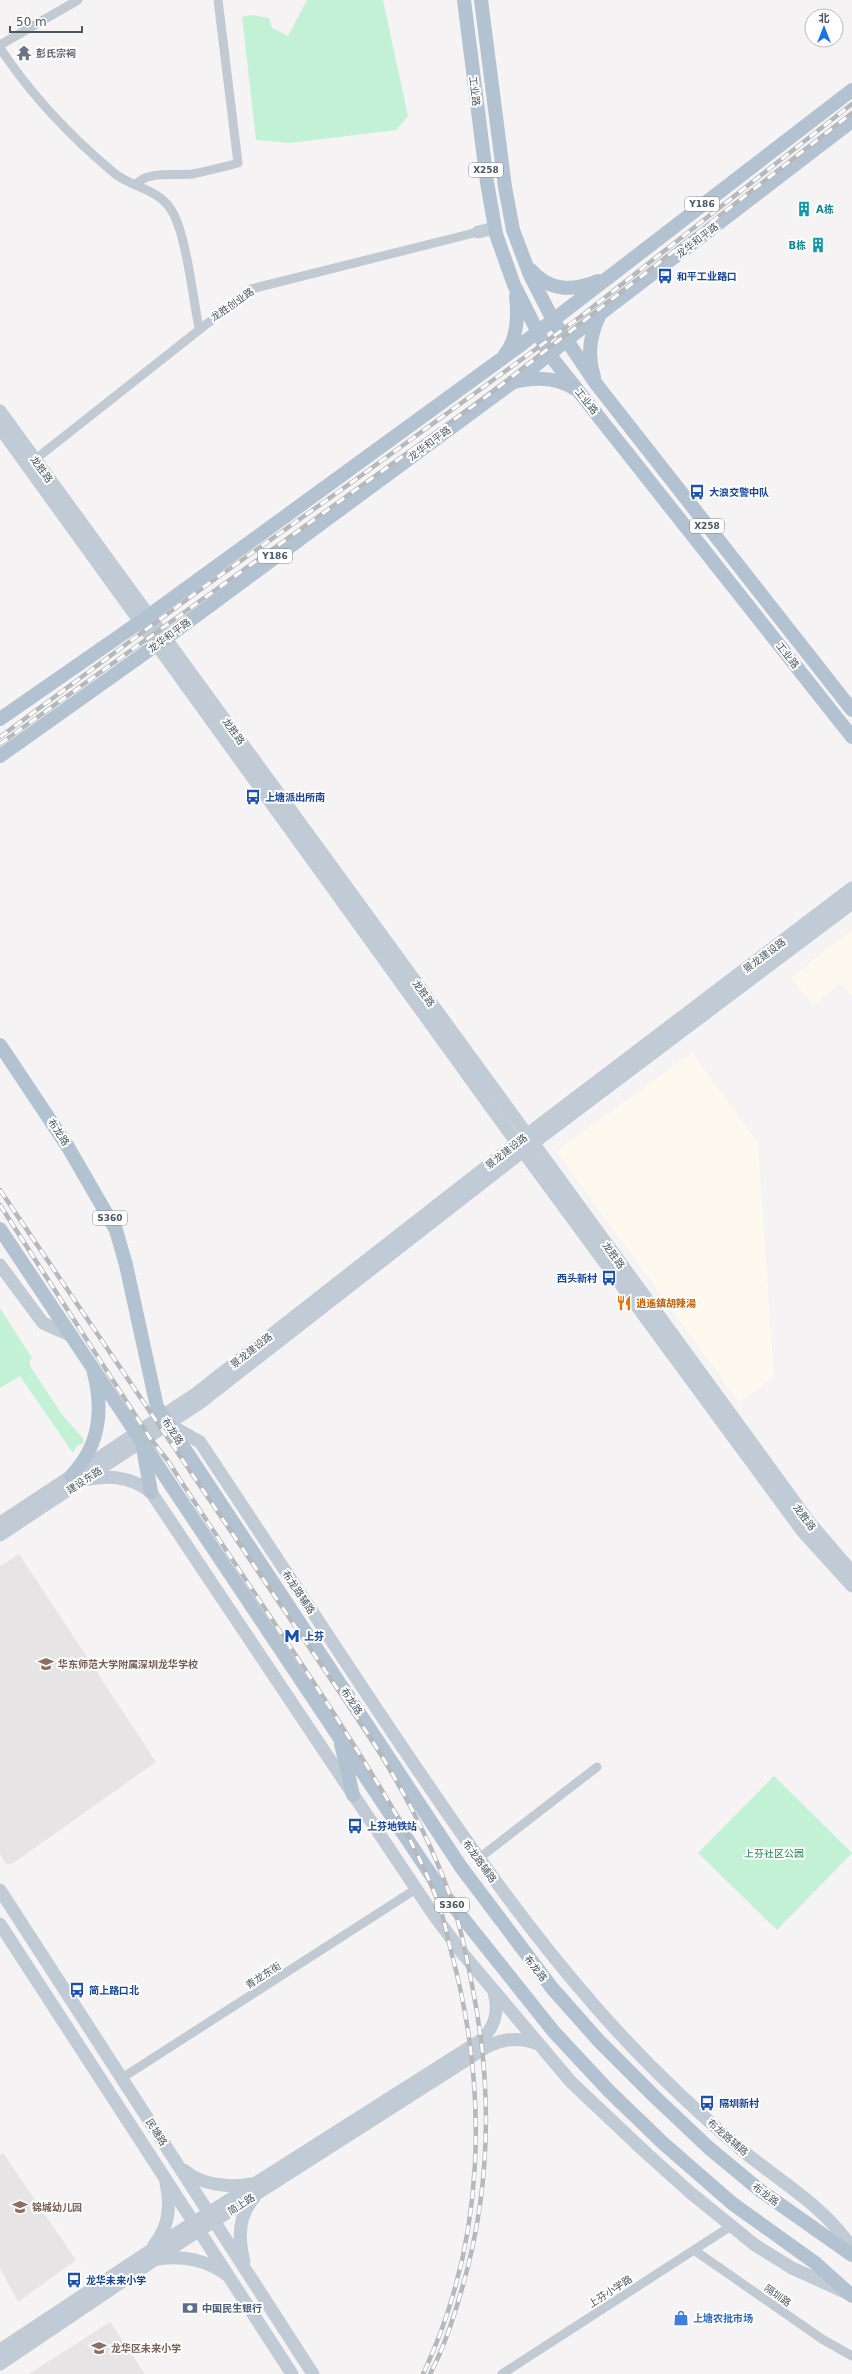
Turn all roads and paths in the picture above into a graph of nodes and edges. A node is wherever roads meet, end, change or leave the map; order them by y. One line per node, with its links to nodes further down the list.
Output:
1 (78, 0): 5 (street)
2 (218, 0): 11 (street)
3 (464, 0): 12 (main road, 工业路 / X258)
4 (481, 0): 14 (main road, 工业路 / X258)
5 (0, 45)
6 (0, 48): 11 (street)
7 (852, 90): 15 (main road, Y186)
8 (852, 120): 10 (main road, 龙华和平路 / Y186)
9 (852, 132): 10 (main road)
10 (790, 168): 17 (main road, 龙华和平路 / Y186)
11 (135, 184): 19 (street)
12 (495, 228): 13 (main road, 龙胜创业路); 16 (main road, 工业路 / X258)
13 (478, 232): 19 (street, 龙胜创业路)
14 (524, 258): 15 (main road); 18 (main road, 工业路 / X258)
15 (607, 278): 18 (main road, Y186)
16 (514, 285): 20 (main road, 工业路 / X258); 23 (main road)
17 (600, 314): 21 (main road, 龙华和平路 / Y186); 25 (main road)
18 (553, 320): 20 (main road, Y186); 21 (main road, 工业路 / X258)
19 (199, 328): 29 (street, 龙胜创业路)
20 (536, 332): 22 (main road, 工业路 / X258); 23 (main road, Y186)
21 (566, 341): 22 (main road, 龙华和平路 / Y186); 25 (main road, 工业路 / X258)
22 (549, 354): 24 (main road, 龙华和平路 / Y186); 26 (main road, 工业路 / X258)
23 (500, 359): 30 (main road, Y186)
24 (508, 384): 26 (main road); 31 (main road, 龙华和平路 / Y186)
25 (598, 385): 32 (main road, 工业路 / X258)
26 (579, 392): 34 (main road, 工业路 / X258)
27 (0, 411): 29 (main road, 龙胜路)
28 (0, 428): 30 (main road, 龙胜路)
29 (39, 457): 30 (main road, 龙胜路)
30 (145, 618): 31 (main road, 龙胜路); 33 (main road, Y186)
31 (162, 641): 35 (main road, 龙华和平路 / Y186); 39 (main road, 龙胜路)
32 (852, 710)
33 (0, 720)
34 (852, 737)
35 (0, 756)
36 (852, 888): 39 (main road, 景龙建设路)
37 (852, 903): 39 (main road, 景龙建设路)
38 (0, 1045): 44 (main road, 布龙路 / S360)
39 (525, 1143): 44 (main road, 景龙建设路); 50 (main road, 龙胜路); 51 (main road, 龙胜路)
40 (0, 1229): 42 (main road, S360)
41 (1, 1267): 42 (main road)
42 (72, 1336): 43 (main road, S360)
43 (93, 1367): 45 (main road, S360); 46 (main road)
44 (165, 1420): 45 (main road, 建设东路); 55 (main road, 布龙路辅路); 71 (main road, 布龙路 / S360)
45 (139, 1437): 46 (main road, 建设东路); 47 (main road); 52 (main road, S360)
46 (77, 1478): 47 (main road); 48 (main road, 建设东路); 49 (main road, 建设东路)
47 (151, 1492): 54 (main road)
48 (0, 1523)
49 (0, 1535)
50 (852, 1572)
51 (852, 1586)
52 (339, 1736): 54 (main road); 75 (main road, S360)
53 (597, 1767): 55 (street)
54 (353, 1795): 56 (main road)
55 (478, 1859): 69 (main road, 布龙路辅路)
56 (416, 1889): 59 (main road); 62 (street, 青龙东街)
57 (0, 1890): 62 (main road, 民塘路)
58 (0, 1924): 64 (main road, 民塘路)
59 (493, 1990): 60 (main road); 61 (main road)
60 (483, 2044): 61 (main road); 65 (main road, 简上路)
61 (538, 2044): 68 (main road)
62 (122, 2078): 63 (main road, 民塘路)
63 (178, 2165): 65 (main road); 66 (main road, 民塘路)
64 (162, 2174): 67 (main road, 民塘路); 72 (main road)
65 (257, 2188): 66 (main road, 简上路); 73 (main road)
66 (212, 2216): 67 (main road, 简上路); 73 (main road, 民塘路)
67 (197, 2226): 72 (main road, 简上路); 74 (main road, 民塘路)
68 (731, 2226): 70 (street, 上芬小学路); 75 (main road)
69 (852, 2248)
70 (694, 2250): 77 (street, 隔圳路); 81 (street, 上芬小学路)
71 (852, 2255)
72 (151, 2256): 74 (main road); 76 (main road, 简上路); 78 (main road, 简上路)
73 (246, 2268): 80 (main road, 民塘路)
74 (232, 2279): 79 (main road, 民塘路)
75 (850, 2295)
76 (0, 2350)
77 (852, 2356)
78 (0, 2364)
79 (292, 2374)
80 (313, 2374)
81 (502, 2374)

